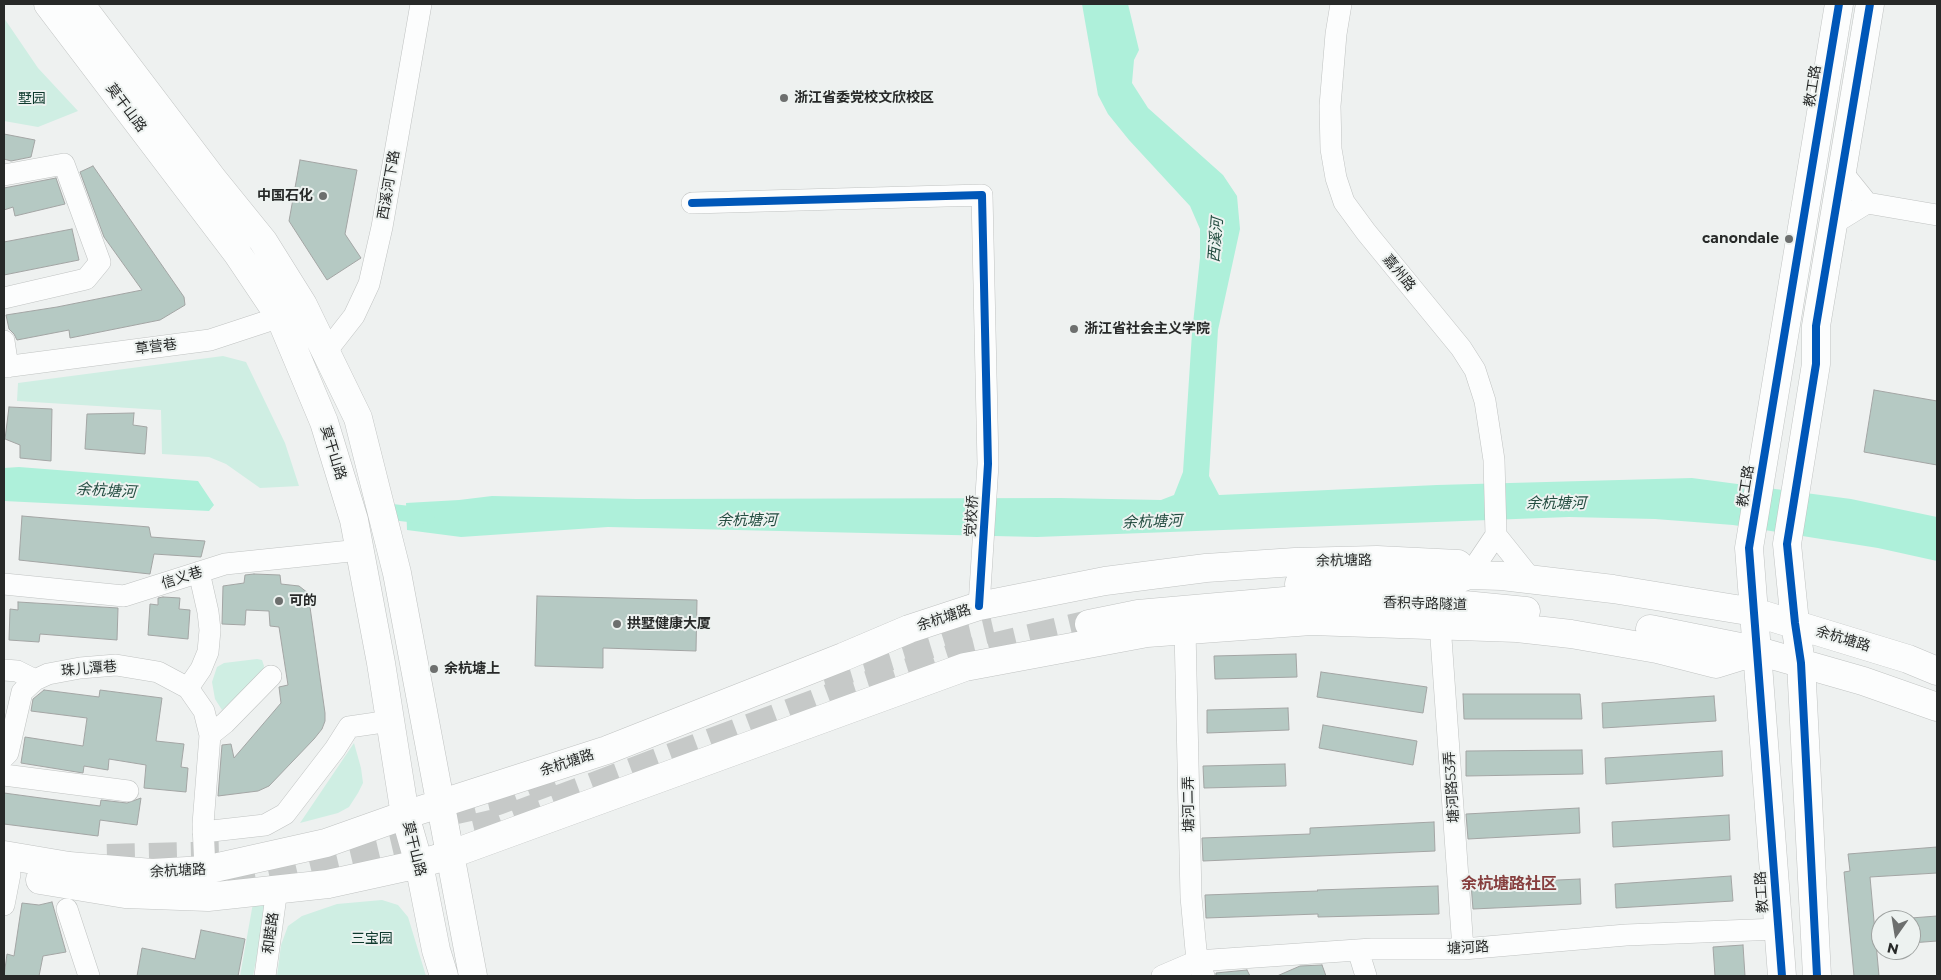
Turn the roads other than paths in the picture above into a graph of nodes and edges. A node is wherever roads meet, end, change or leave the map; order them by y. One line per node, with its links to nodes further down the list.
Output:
1 (48, 4): 14 (main road, 莫干山路)
2 (80, 4): 14 (main road, 莫干山路)
3 (422, 4): 16 (street, 西溪河下路)
4 (1341, 4): 18 (street, 嘉州路)
5 (1839, 4): 25 (main road, 教工路)
6 (1870, 4): 7 (main road)
7 (1842, 172): 10 (street); 12 (main road)
8 (4, 175): 13 (street)
9 (692, 203): 24 (street, 党校桥)
10 (1867, 203): 11 (street); 12 (street)
11 (1937, 215)
12 (1833, 224): 27 (main road)
13 (4, 298)
14 (292, 311): 16 (main road, 莫干山路); 17 (street, 草营巷); 19 (main road, 莫干山路)
15 (4, 341): 17 (street)
16 (326, 353): 42 (main road, 莫干山路)
17 (6, 367)
18 (1496, 534): 21 (street); 22 (street)
19 (360, 550): 20 (street, 信义巷); 37 (main road, 莫干山路)
20 (199, 572): 23 (street, 信义巷); 35 (street)
21 (1468, 575): 22 (main road, 余杭塘路); 24 (main road, 余杭塘路); 29 (main road, 香积寺路隧道)
22 (1532, 580): 25 (main road, 余杭塘路)
23 (4, 584)
24 (979, 606): 42 (main road, 余杭塘路)
25 (1754, 612): 27 (main road, 余杭塘路); 29 (main road, 教工路)
26 (1440, 624): 28 (main road, 余杭塘路); 29 (main road, 余杭塘路); 53 (street, 塘河路53弄)
27 (1795, 624): 30 (main road); 32 (main road, 余杭塘路)
28 (1185, 630): 45 (main road, 余杭塘路); 55 (street, 塘河二弄)
29 (1758, 651): 30 (main road); 52 (main road, 教工路)
30 (1801, 663): 36 (main road); 63 (main road)
31 (4, 670): 34 (street)
32 (1937, 671)
33 (271, 676): 38 (street)
34 (20, 687): 35 (street, 珠儿潭巷); 39 (street)
35 (188, 688): 38 (street, 珠儿潭巷)
36 (1937, 707)
37 (390, 721): 43 (main road, 莫干山路); 44 (street)
38 (210, 735): 44 (street, 珠儿潭巷)
39 (4, 757)
40 (4, 775): 41 (street)
41 (128, 791)
42 (440, 805): 43 (main road, 余杭塘路); 45 (main road, 莫干山路)
43 (406, 815): 46 (main road, 莫干山路); 48 (main road, 余杭塘路)
44 (203, 832): 48 (street, 珠儿潭巷)
45 (449, 855): 46 (main road, 余杭塘路); 59 (main road, 莫干山路)
46 (419, 864): 49 (main road, 余杭塘路); 58 (main road, 莫干山路)
47 (6, 868): 48 (main road, 余杭塘路); 49 (main road, 余杭塘路); 50 (street)
48 (205, 870)
49 (278, 889): 57 (street, 和睦路)
50 (4, 905)
51 (67, 908): 56 (street)
52 (1778, 928): 53 (street, 塘河路); 62 (main road, 教工路)
53 (1463, 949): 54 (street, 塘河路)
54 (1358, 950): 55 (street, 塘河路); 61 (street)
55 (1201, 968): 60 (street, 塘河路)
56 (89, 976)
57 (266, 976)
58 (444, 976)
59 (473, 976)
60 (1162, 976)
61 (1366, 976)
62 (1782, 976)
63 (1817, 976)

